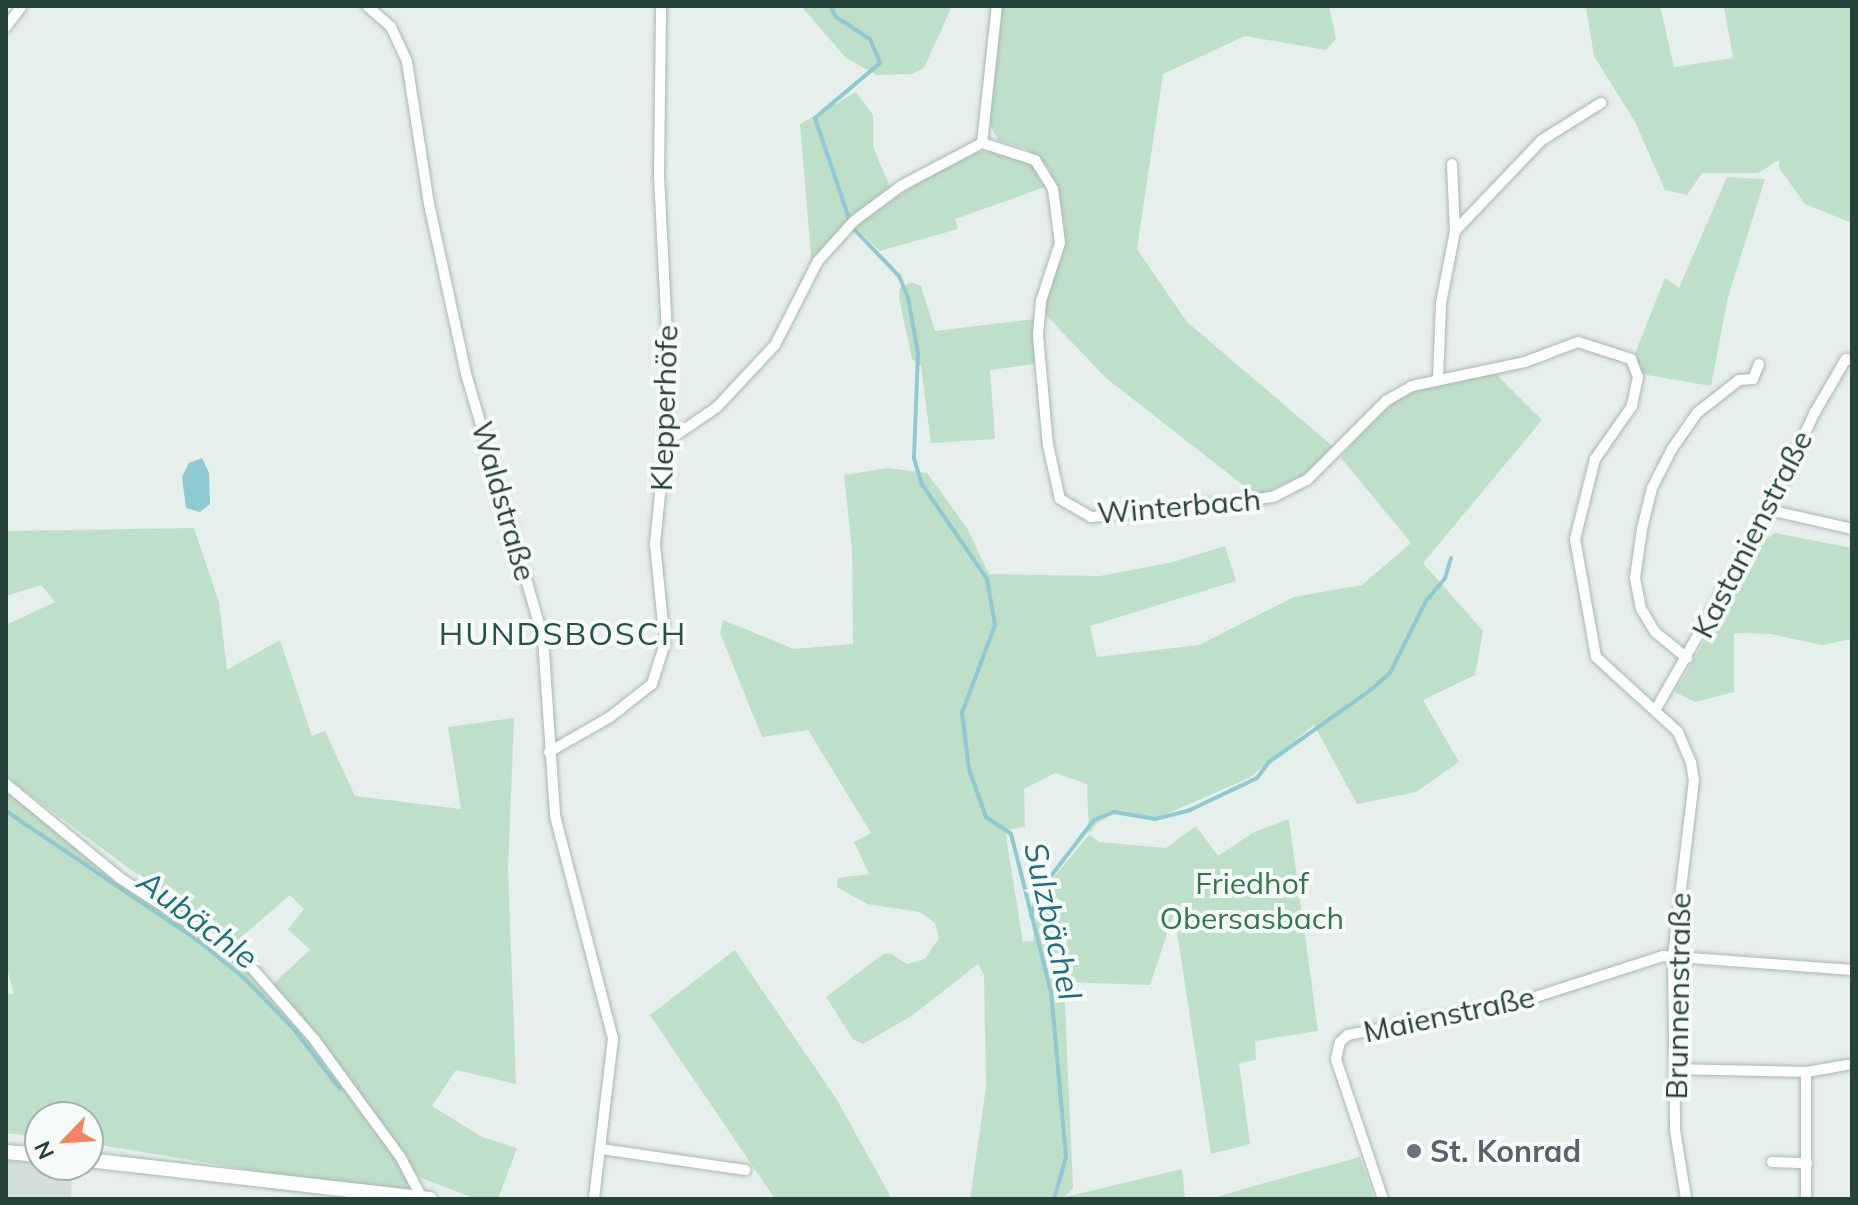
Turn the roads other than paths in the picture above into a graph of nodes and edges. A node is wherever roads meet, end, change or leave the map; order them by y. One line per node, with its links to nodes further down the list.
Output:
1 (22, 6): 5 (street)
2 (367, 6): 18 (street, Waldstraße)
3 (661, 6): 13 (street, Klepperhöfe)
4 (997, 6): 7 (street)
5 (6, 27)
6 (1601, 103): 9 (street)
7 (982, 143): 12 (street, Winterbach); 13 (street)
8 (1452, 164): 9 (street)
9 (1455, 231): 12 (street)
10 (1850, 356): 14 (street, Kastanienstraße)
11 (1759, 364): 16 (street)
12 (1438, 379): 17 (street, Winterbach)
13 (669, 440): 18 (street, Klepperhöfe)
14 (1769, 510): 15 (street); 16 (street, Kastanienstraße)
15 (1852, 529)
16 (1687, 658): 17 (street, Kastanienstraße)
17 (1656, 709): 20 (street, Brunnenstraße)
18 (549, 752): 25 (street, Waldstraße)
19 (6, 784): 30 (street)
20 (1673, 956): 21 (street, Maienstraße); 23 (street, Brunnenstraße); 32 (street, Maienstraße)
21 (1852, 970)
22 (1847, 1065): 24 (street)
23 (1676, 1069): 24 (street); 33 (street, Brunnenstraße)
24 (1806, 1072): 28 (street)
25 (601, 1149): 29 (street); 31 (street, Waldstraße)
26 (104, 1162): 30 (main road)
27 (1772, 1162): 28 (street)
28 (1807, 1163): 34 (street)
29 (745, 1170)
30 (426, 1198)
31 (594, 1199)
32 (1383, 1199)
33 (1686, 1199)
34 (1806, 1199)

